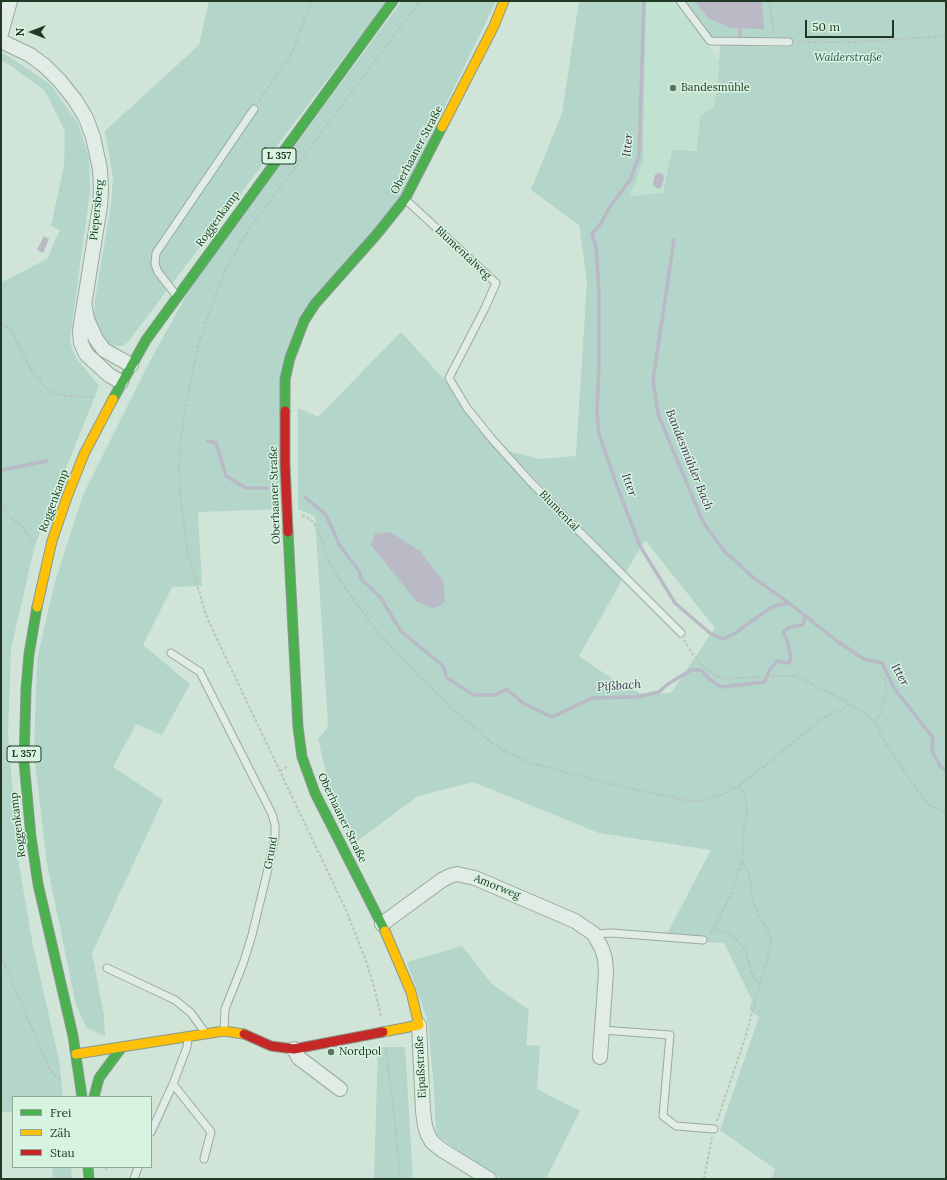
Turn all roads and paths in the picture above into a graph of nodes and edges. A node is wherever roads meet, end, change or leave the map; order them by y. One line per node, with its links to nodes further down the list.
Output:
1 (10, 1): 7 (street)
2 (311, 1): 12 (path)
3 (392, 1): 14 (street, Roggenkamp / L 357)
4 (504, 1): 13 (street, Oberhaaner Straße)
5 (680, 1): 10 (lane)
6 (769, 1): 10 (path)
7 (1, 33)
8 (946, 36): 11 (path)
9 (1, 41): 15 (street, Piepersberg)
10 (776, 42): 11 (lane)
11 (789, 42)
12 (254, 109): 14 (lane)
13 (405, 199): 18 (lane, Blumentalweg); 22 (street, Oberhaaner Straße)
14 (177, 296): 17 (street, Roggenkamp / L 357)
15 (84, 301): 17 (street, Piepersberg); 19 (street, Piepersberg)
16 (1, 323): 20 (path)
17 (131, 365): 19 (street, Roggenkamp / L 357)
18 (449, 378): 24 (lane, Blumental)
19 (121, 382): 46 (street, Roggenkamp / L 357)
20 (96, 397)
21 (1, 505): 23 (path)
22 (288, 512): 29 (path); 32 (street, Oberhaaner Straße)
23 (39, 544)
24 (680, 634): 27 (path)
25 (171, 653): 40 (lane, Grund)
26 (880, 674): 28 (path)
27 (851, 704): 28 (path); 29 (path)
28 (875, 722): 30 (path)
29 (738, 786): 31 (path)
30 (946, 813)
31 (742, 861): 37 (path); 37 (path)
32 (382, 924): 33 (street, Amorweg); 38 (street, Oberhaaner Straße)
33 (594, 934): 34 (lane); 39 (street, Amorweg)
34 (703, 940)
35 (1, 956): 48 (path)
36 (107, 968): 41 (lane)
37 (760, 984): 54 (path)
38 (419, 1025): 44 (street, Eipaßstraße); 61 (street, Eipaßstraße)
39 (602, 1030): 47 (street, Amorweg); 54 (lane)
40 (224, 1031): 41 (street, Eipaßstraße); 44 (street, Eipaßstraße)
41 (206, 1033): 42 (street, Eipaßstraße)
42 (188, 1036): 43 (street, Eipaßstraße); 49 (lane)
43 (122, 1047): 46 (street, Eipaßstraße); 52 (street)
44 (294, 1048): 50 (street)
45 (386, 1049): 60 (path)
46 (76, 1054): 51 (street, Roggenkamp / L 357)
47 (600, 1057)
48 (64, 1078)
49 (173, 1084): 53 (lane); 55 (lane)
50 (340, 1089)
51 (82, 1096)
52 (94, 1096)
53 (152, 1130)
54 (714, 1130): 62 (path)
55 (204, 1160)
56 (88, 1168): 58 (street)
57 (138, 1168): 59 (lane)
58 (89, 1179)
59 (134, 1179)
60 (400, 1179)
61 (490, 1179)
62 (704, 1179)

